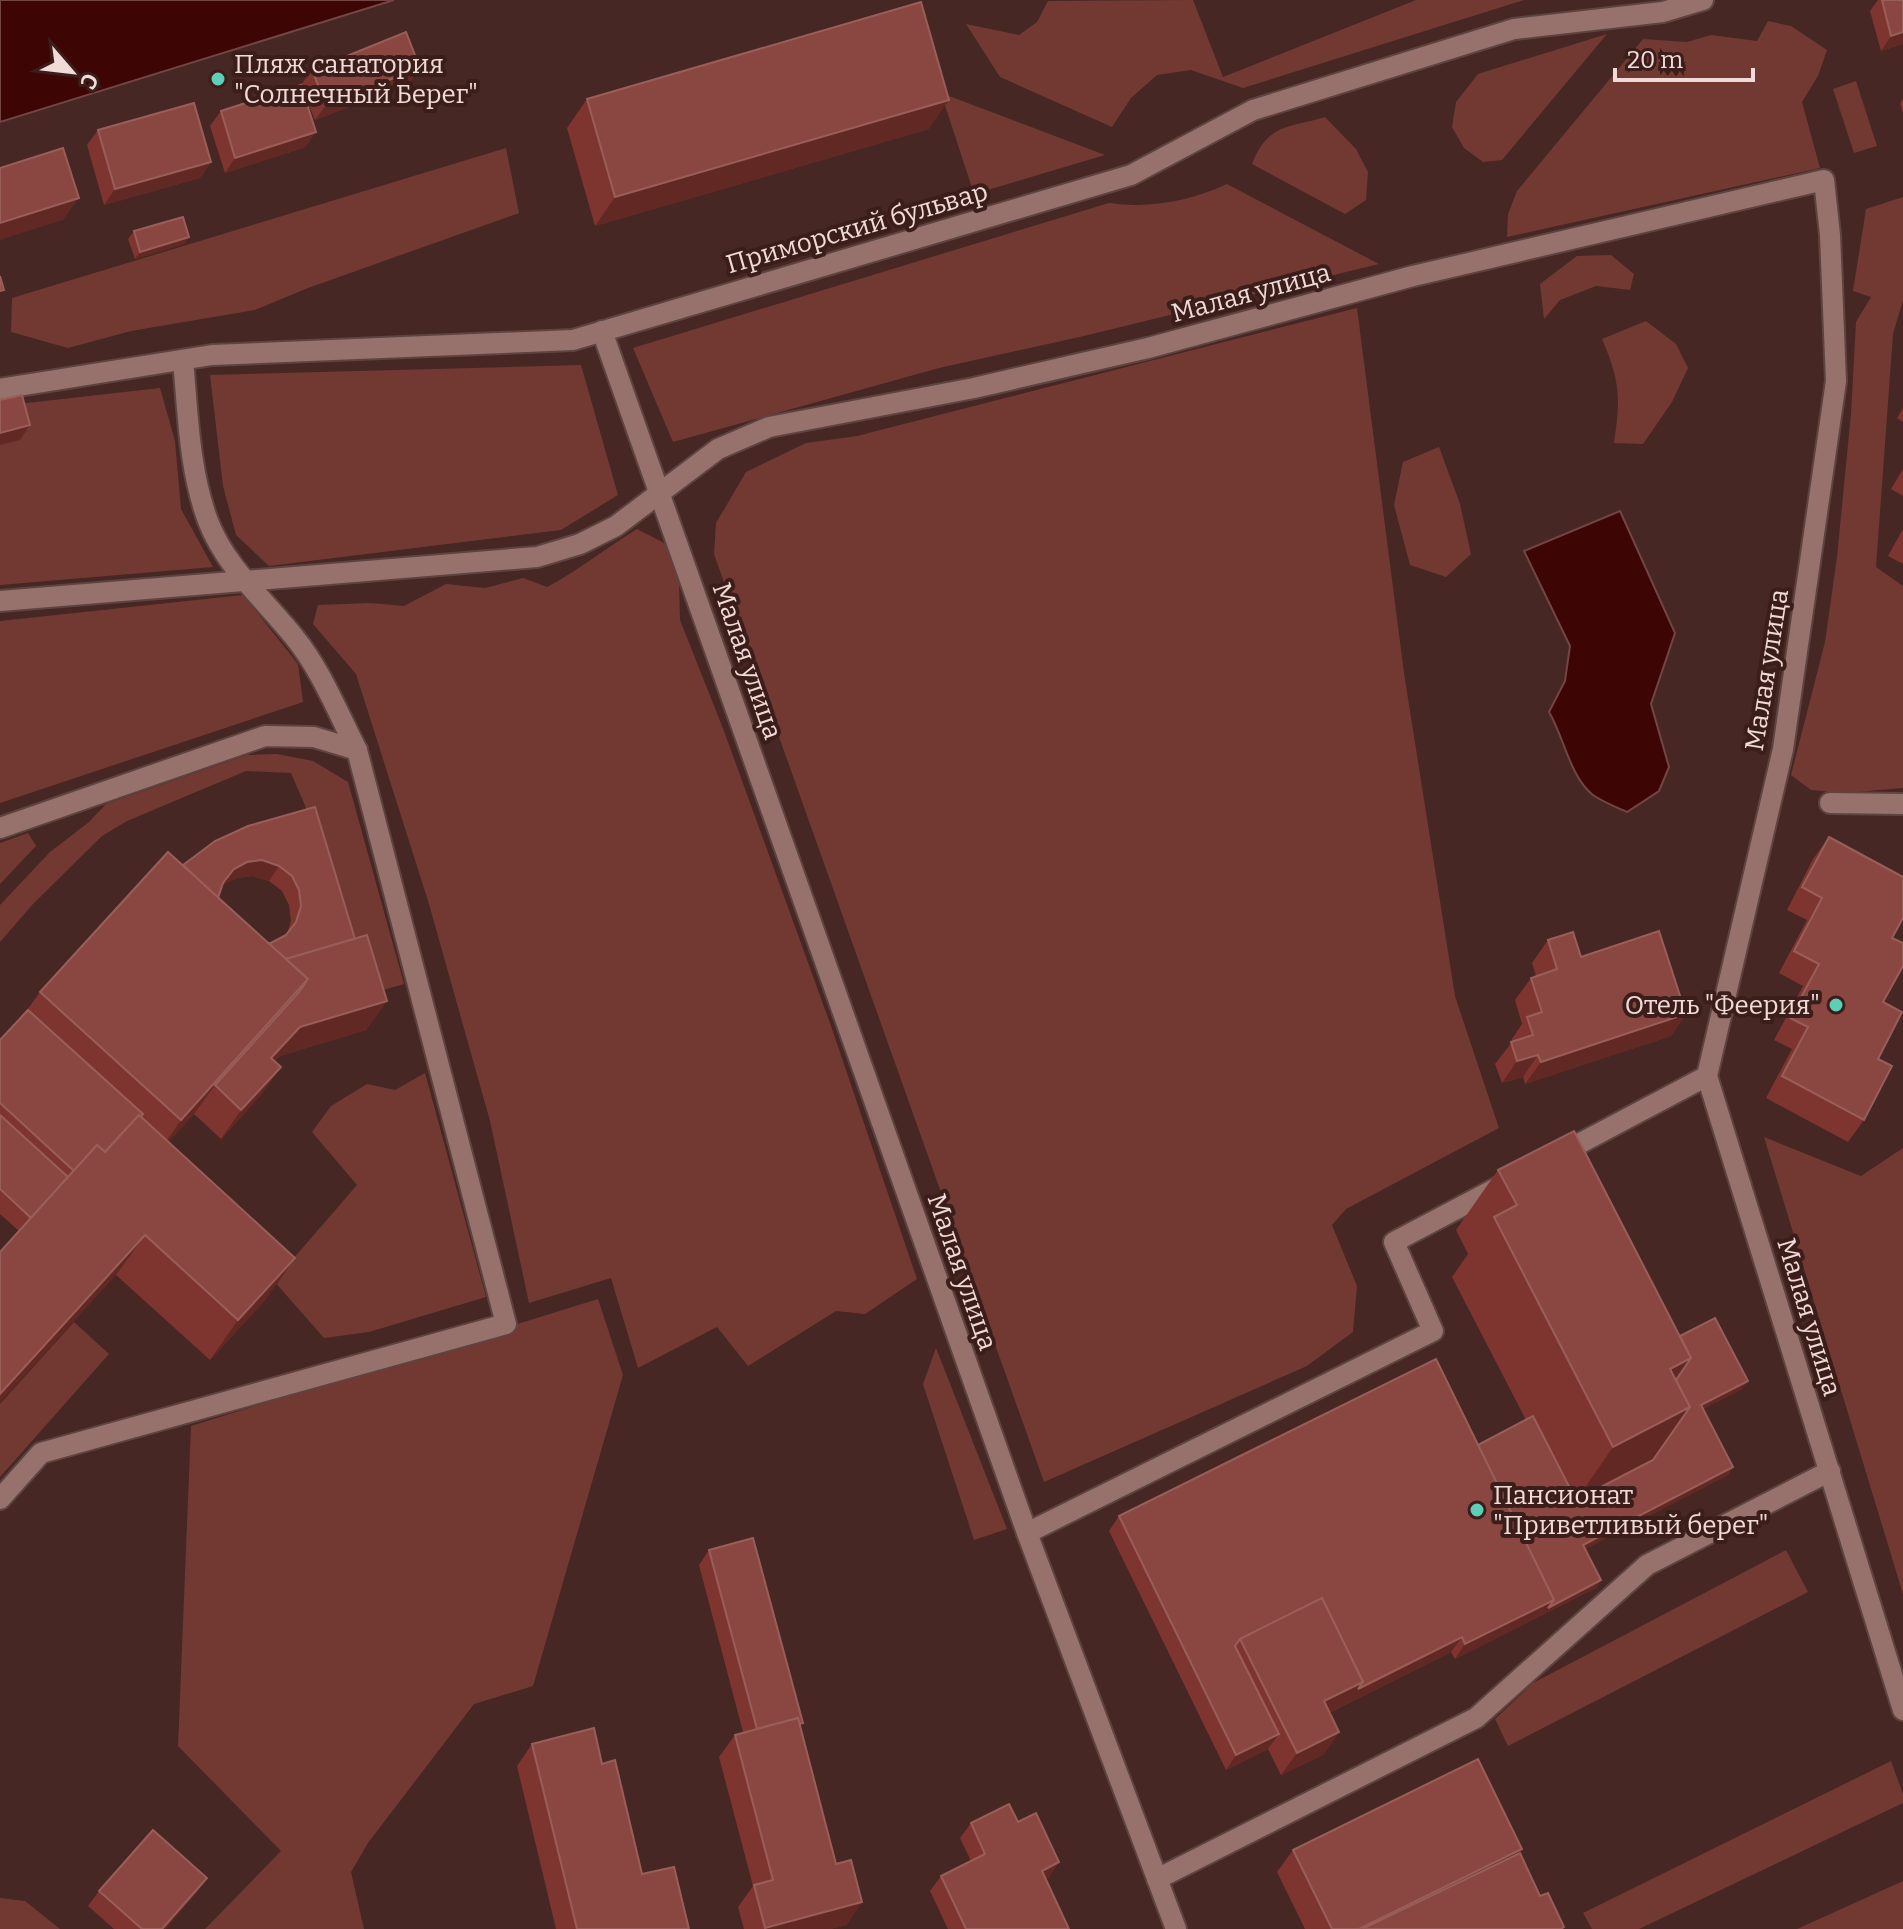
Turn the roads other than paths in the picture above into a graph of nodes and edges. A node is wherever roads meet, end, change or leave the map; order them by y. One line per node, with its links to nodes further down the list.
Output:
1 (1703, 0): 2 (street, Приморский бульвар)
2 (602, 331): 3 (street, Приморский бульвар); 5 (street)
3 (183, 360): 4 (street, Приморский бульвар); 6 (street)
4 (0, 389)
5 (660, 493): 6 (street); 12 (street, Малая улица); 15 (street, Малая улица)
6 (243, 581): 7 (street); 8 (street)
7 (0, 601)
8 (357, 750): 11 (street); 14 (street)
9 (1830, 803): 10 (street)
10 (1903, 804)
11 (0, 828)
12 (1707, 1076): 13 (street, Малая улица); 15 (street)
13 (1830, 1471): 16 (street, Малая улица); 17 (street)
14 (0, 1499)
15 (1027, 1533): 17 (street, Малая улица)
16 (1903, 1710)
17 (1157, 1879): 18 (street, Малая улица)
18 (1176, 1929)

